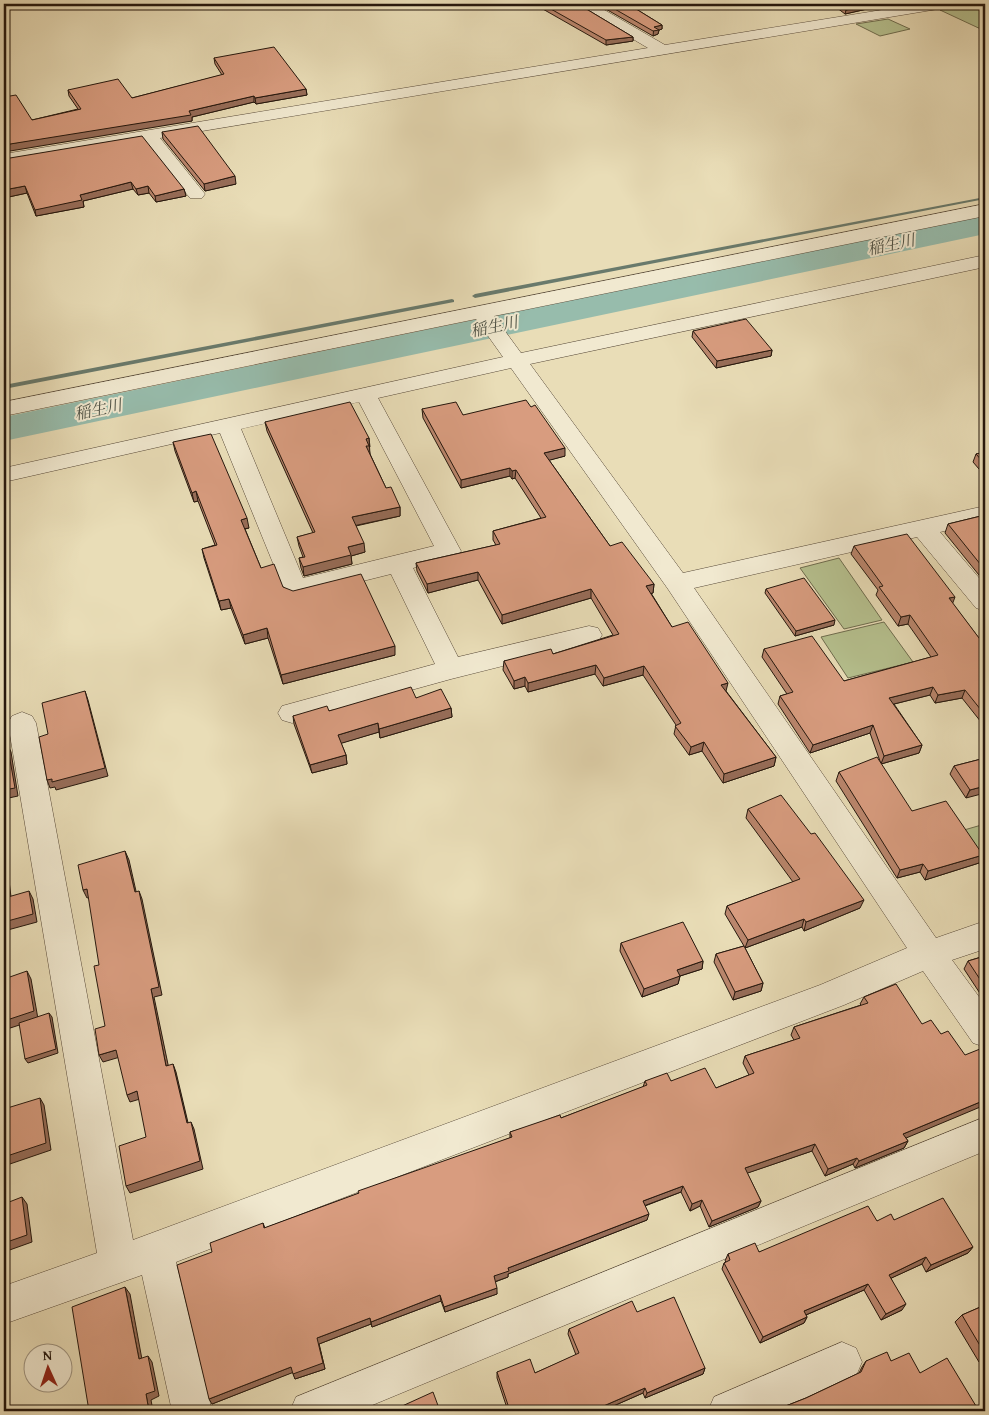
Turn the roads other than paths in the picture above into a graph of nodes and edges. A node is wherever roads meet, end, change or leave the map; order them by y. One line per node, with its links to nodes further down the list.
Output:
1 (584, 4): 5 (street)
2 (879, 4): 4 (street)
3 (944, 4): 4 (street)
4 (895, 12): 5 (street)
5 (662, 50): 6 (street)
6 (148, 135): 7 (street); 8 (street)
7 (4, 159)
8 (196, 194)
9 (985, 210): 11 (street)
10 (985, 261): 12 (street)
11 (484, 316): 12 (street); 14 (street)
12 (516, 360): 13 (street); 20 (street)
13 (365, 393): 15 (street); 19 (street)
14 (4, 409)
15 (228, 425): 16 (street); 19 (street)
16 (4, 475)
17 (985, 514): 18 (street)
18 (923, 528): 20 (street); 21 (street)
19 (398, 563): 23 (street)
20 (677, 583): 27 (street)
21 (985, 602)
22 (589, 635): 23 (street)
23 (451, 669): 24 (street)
24 (292, 713)
25 (22, 723): 31 (street)
26 (985, 936): 27 (street)
27 (929, 954): 28 (street); 30 (street)
28 (985, 1032)
29 (985, 1134): 35 (street)
30 (154, 1251): 31 (street); 34 (street)
31 (118, 1263): 32 (street)
32 (4, 1305)
33 (842, 1362): 36 (street)
34 (192, 1411)
35 (310, 1411)
36 (728, 1411)

